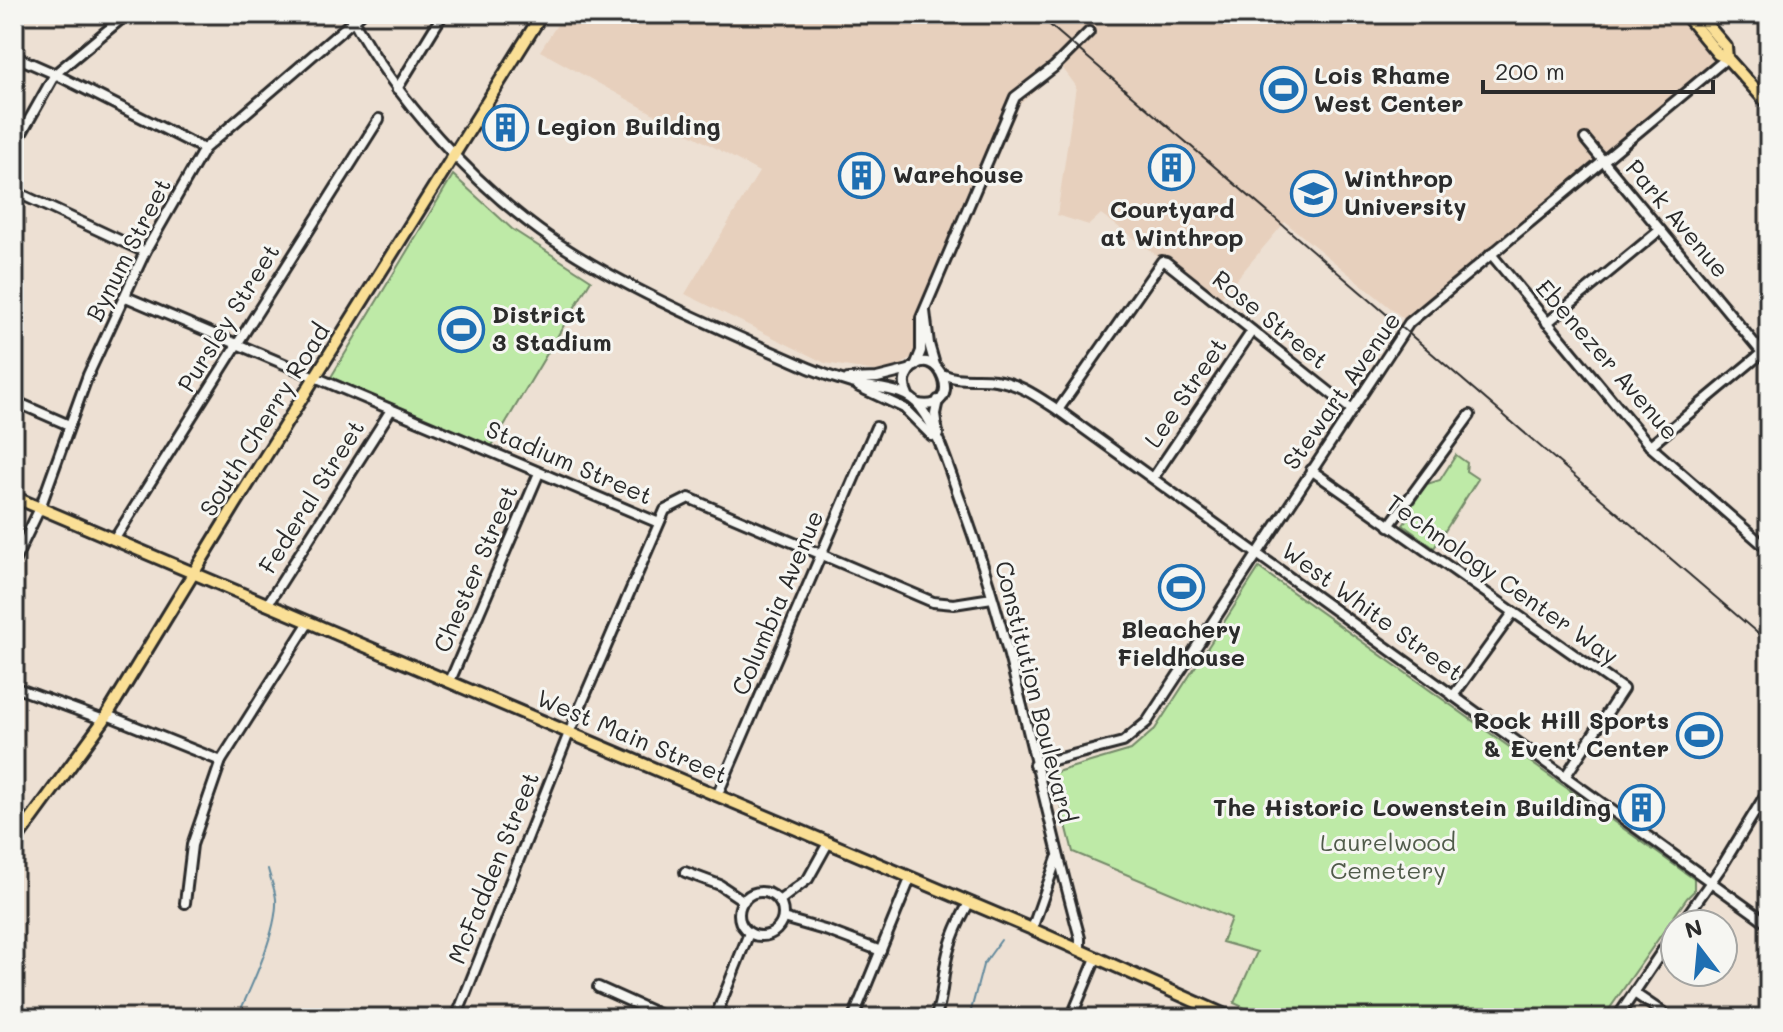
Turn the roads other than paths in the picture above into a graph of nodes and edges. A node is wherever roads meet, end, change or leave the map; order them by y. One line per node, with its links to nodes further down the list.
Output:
1 (127, 14): 10 (street)
2 (443, 14): 11 (street)
3 (542, 14): 17 (main road, South Cherry Road)
4 (1685, 14): 9 (main road)
5 (1698, 14): 9 (main road)
6 (355, 16): 11 (street); 16 (street, Bynum Street)
7 (1089, 32): 24 (street)
8 (14, 56): 10 (street)
9 (1727, 58): 12 (main road); 18 (street, Stewart Avenue)
10 (55, 74): 15 (street); 16 (street)
11 (397, 89): 17 (street)
12 (1769, 105)
13 (379, 119): 27 (street, Pursley Street)
14 (1585, 139): 18 (street, Park Avenue)
15 (14, 147)
16 (204, 149): 21 (street, Bynum Street)
17 (455, 155): 33 (main road, South Cherry Road); 34 (street)
18 (1603, 161): 20 (street, Park Avenue); 22 (street, Stewart Avenue)
19 (14, 191): 21 (street)
20 (1660, 230): 25 (street); 28 (street, Park Avenue)
21 (145, 252): 23 (street, Bynum Street)
22 (1491, 254): 25 (street, Ebenezer Avenue); 43 (street, Stewart Avenue)
23 (126, 297): 27 (street, Stadium Street); 45 (street, Bynum Street)
24 (925, 311): 30 (street); 31 (street)
25 (1547, 323): 48 (street, Ebenezer Avenue)
26 (1252, 331): 42 (street, Rose Street); 43 (street, Rose Street); 51 (street, Lee Street)
27 (235, 345): 33 (street, Stadium Street); 56 (street, Pursley Street)
28 (1766, 350): 29 (street, Park Avenue); 48 (street)
29 (1769, 361)
30 (935, 365): 31 (street); 32 (street)
31 (912, 368): 34 (street); 37 (street)
32 (945, 375): 35 (street, West White Street); 38 (street, Constitution Boulevard)
33 (314, 378): 41 (street, Stadium Street); 61 (main road, South Cherry Road)
34 (839, 378): 36 (street)
35 (982, 378): 38 (street); 42 (street, West White Street)
36 (851, 383): 37 (street); 47 (street)
37 (908, 395): 40 (street, Constitution Boulevard)
38 (941, 396): 40 (street); 47 (street, Constitution Boulevard)
39 (14, 401): 45 (street)
40 (918, 404): 47 (street, Constitution Boulevard)
41 (391, 410): 50 (street, Stadium Street); 63 (street, Federal Street)
42 (1058, 410): 51 (street, West White Street)
43 (1352, 410): 49 (street, Stewart Avenue)
44 (1470, 415): 55 (street)
45 (69, 425): 53 (street, Bynum Street)
46 (876, 427): 58 (street, Columbia Avenue)
47 (939, 444): 62 (street, Constitution Boulevard)
48 (1650, 446): 57 (street, Ebenezer Avenue)
49 (1311, 470): 55 (street, Technology Center Way); 59 (street, Stewart Avenue)
50 (539, 473): 54 (street, Stadium Street); 66 (street, Chester Street)
51 (1153, 478): 59 (street, West White Street)
52 (14, 497): 53 (main road, West Main Street)
53 (40, 508): 56 (main road, West Main Street); 60 (street, Bynum Street)
54 (659, 523): 58 (street, Stadium Street); 70 (street, McFadden Street)
55 (1389, 526): 64 (street, Technology Center Way)
56 (114, 540): 61 (main road, West Main Street)
57 (1769, 550)
58 (820, 553): 62 (street, Stadium Street); 75 (street, Columbia Avenue)
59 (1256, 553): 68 (street, West White Street); 72 (street, Stewart Avenue)
60 (14, 562)
61 (193, 573): 63 (main road, West Main Street); 69 (main road, South Cherry Road)
62 (992, 598): 72 (street, Constitution Boulevard)
63 (267, 605): 65 (main road, West Main Street)
64 (1513, 613): 68 (street); 73 (street, Technology Center Way)
65 (309, 622): 66 (main road, West Main Street); 71 (street)
66 (450, 681): 70 (main road, West Main Street)
67 (14, 687): 69 (street)
68 (1453, 696): 73 (street, West White Street)
69 (105, 718): 71 (street); 76 (main road, South Cherry Road)
70 (569, 733): 75 (main road, West Main Street); 97 (street, McFadden Street)
71 (221, 761): 84 (street)
72 (1034, 765): 78 (street, Constitution Boulevard)
73 (1565, 777): 81 (street, West White Street)
74 (1769, 789): 81 (street)
75 (717, 796): 77 (main road, West Main Street)
76 (14, 843)
77 (828, 843): 80 (main road, West Main Street); 83 (street)
78 (1057, 857): 89 (street); 91 (street, Constitution Boulevard)
79 (685, 872): 82 (street)
80 (910, 879): 85 (main road, West Main Street); 92 (street)
81 (1710, 883): 86 (street); 88 (street, West White Street)
82 (744, 901): 83 (street); 90 (street)
83 (779, 901): 87 (street)
84 (185, 903)
85 (969, 903): 89 (main road, West Main Street); 101 (street)
86 (1692, 908)
87 (783, 918): 90 (street); 92 (street)
88 (1769, 924)
89 (1032, 929): 91 (main road, West Main Street)
90 (749, 933): 99 (street)
91 (1080, 950): 94 (main road, West Main Street)
92 (881, 951): 100 (street)
93 (1659, 956): 96 (street)
94 (1096, 958): 102 (street); 103 (main road, West Main Street)
95 (598, 987): 98 (street)
96 (1634, 993): 104 (street); 105 (street)
97 (456, 1018)
98 (667, 1018)
99 (715, 1018)
100 (853, 1018)
101 (935, 1018)
102 (1071, 1018)
103 (1232, 1018)
104 (1617, 1018)
105 (1671, 1018)

